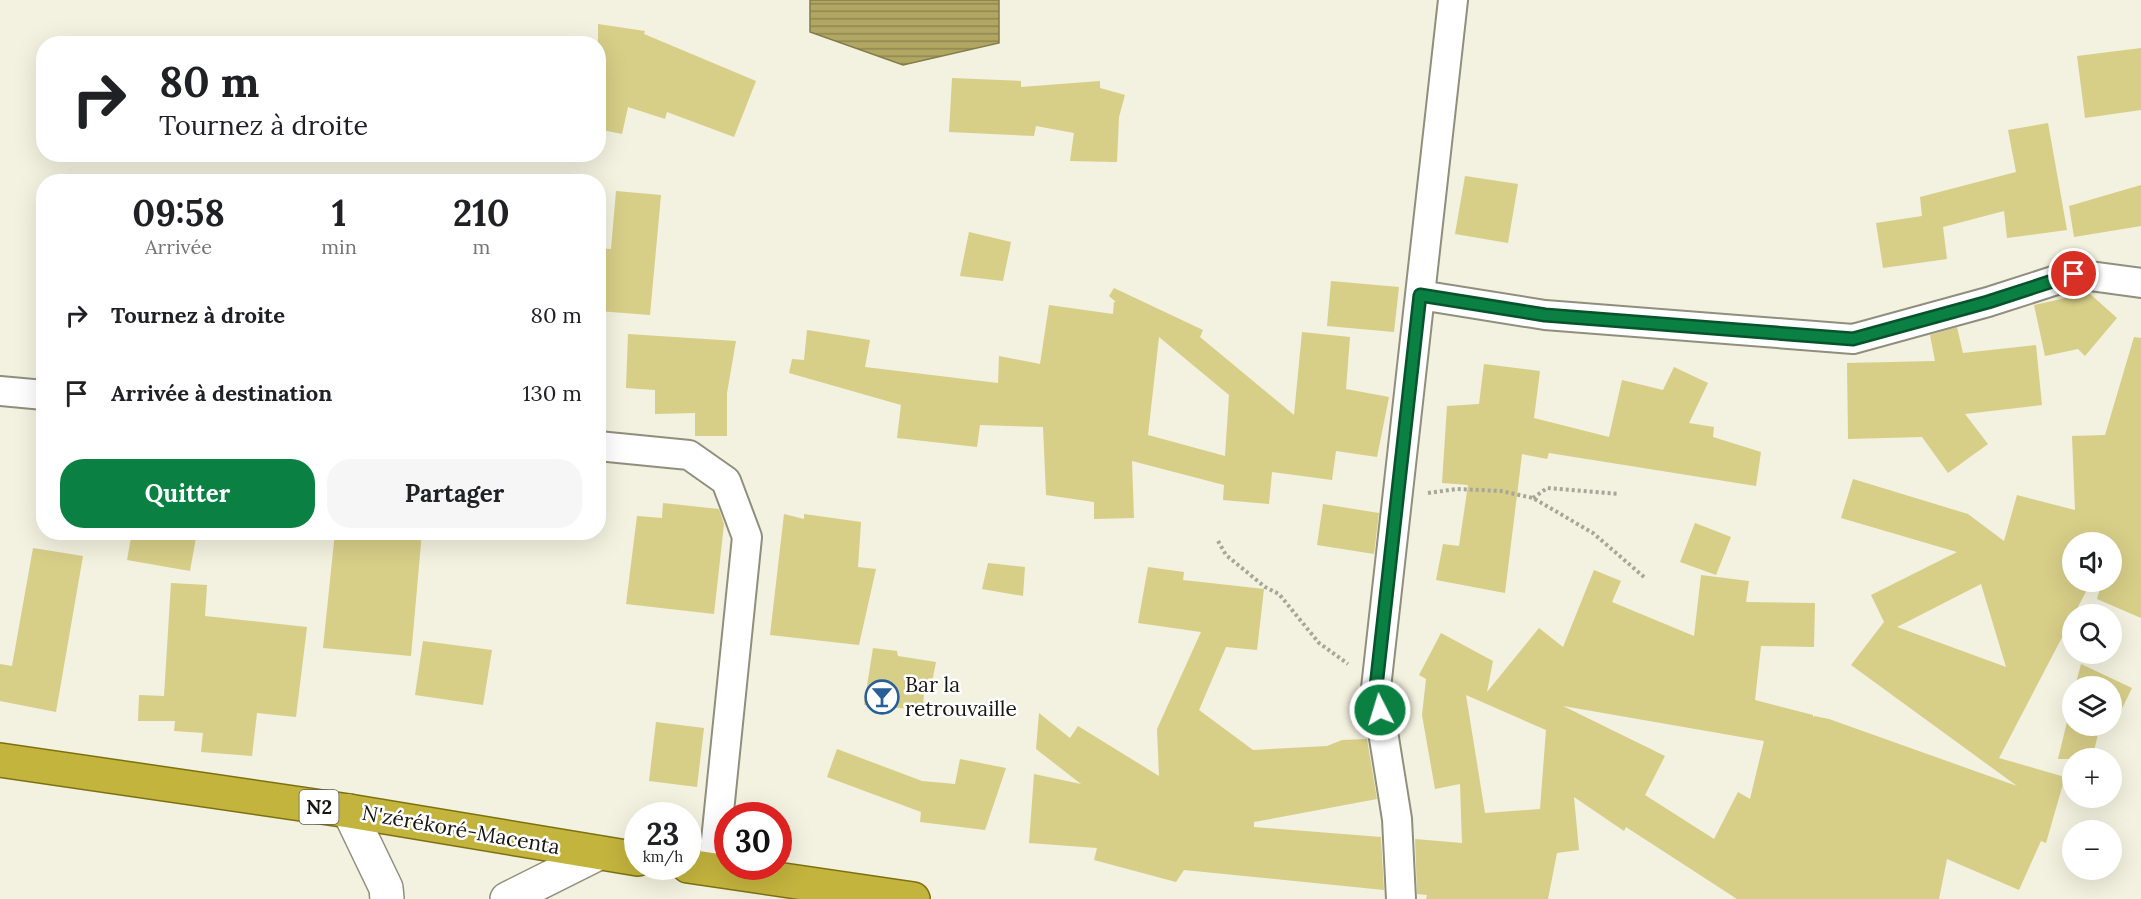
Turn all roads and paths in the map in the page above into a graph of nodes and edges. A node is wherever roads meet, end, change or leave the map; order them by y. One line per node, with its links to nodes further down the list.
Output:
1 (1453, 0): 3 (street)
2 (2141, 283): 3 (street)
3 (1420, 295): 7 (street)
4 (0, 391): 5 (street)
5 (36, 394)
6 (606, 447): 17 (street)
7 (1402, 459): 9 (path); 12 (street)
8 (1619, 494): 9 (path)
9 (1533, 498): 11 (path)
10 (1218, 541): 12 (path)
11 (1644, 577)
12 (1376, 687): 22 (street)
13 (0, 760): 14 (highway, N'zérékoré-Macenta / N2)
14 (349, 811): 15 (highway, N'zérékoré-Macenta / N2); 19 (street)
15 (599, 853): 16 (highway, N'zérékoré-Macenta / N2); 20 (street)
16 (624, 857)
17 (702, 861)
18 (702, 868): 21 (highway)
19 (387, 899)
20 (507, 899)
21 (913, 899)
22 (1401, 899)

